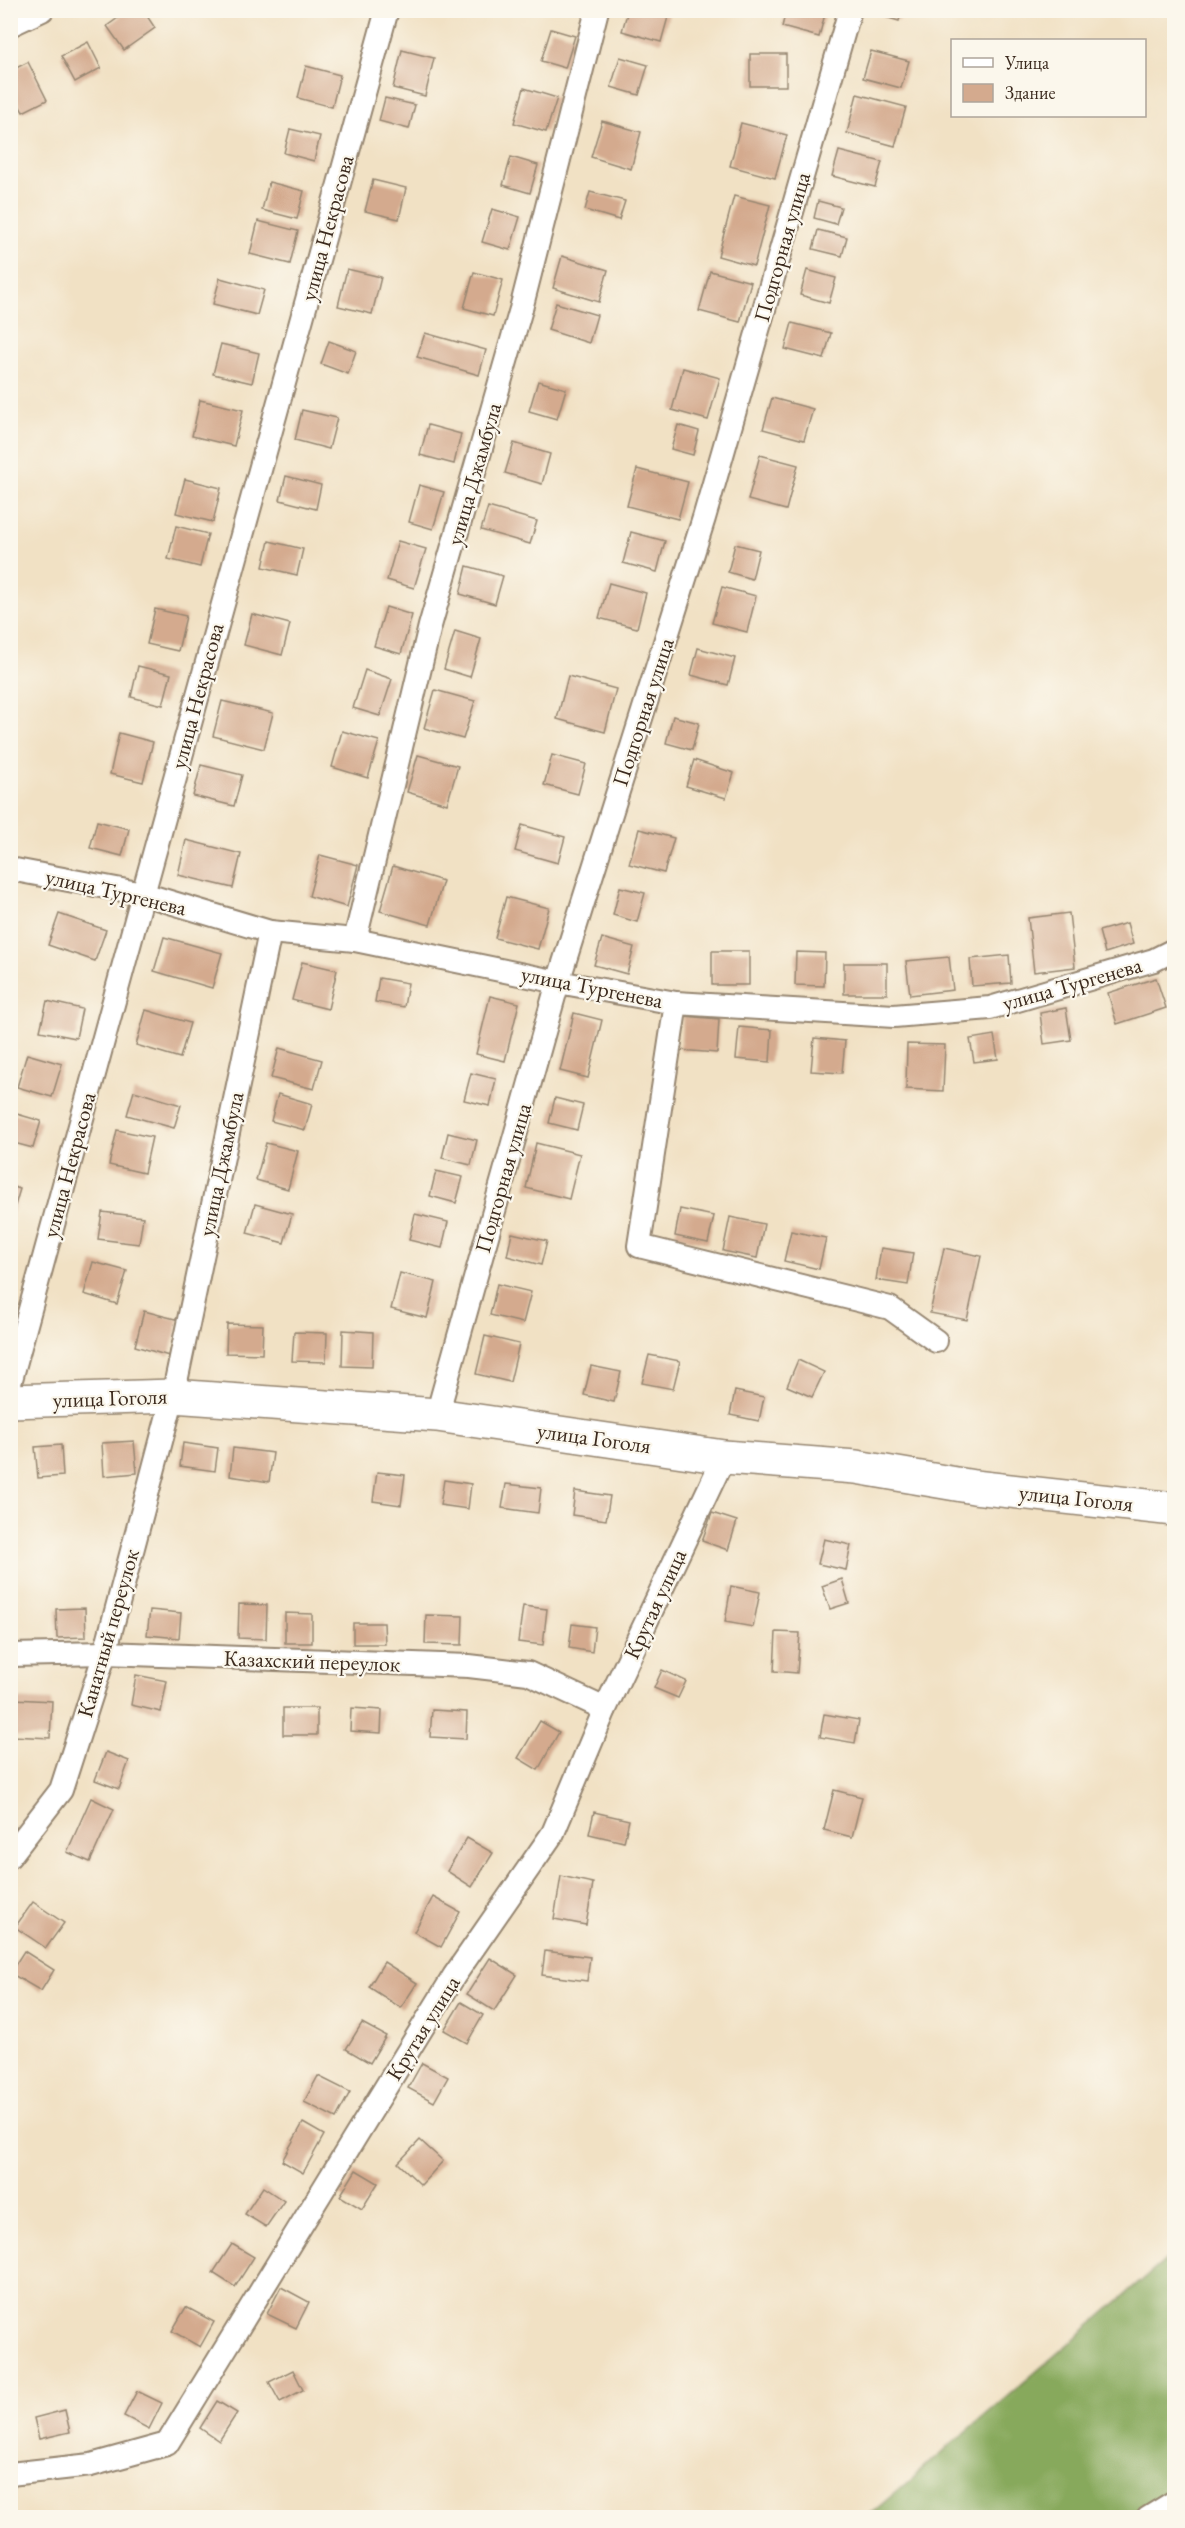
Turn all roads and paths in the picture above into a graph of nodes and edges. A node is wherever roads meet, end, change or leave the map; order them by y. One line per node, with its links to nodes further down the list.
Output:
1 (42, 10): 5 (street)
2 (387, 10): 7 (street, улица Некрасова)
3 (597, 10): 9 (street, улица Джамбула)
4 (850, 10): 11 (street, Подгорная улица)
5 (10, 25)
6 (10, 869): 7 (street, улица Тургенева)
7 (142, 894): 8 (street, улица Тургенева); 14 (street, улица Некрасова)
8 (270, 932): 9 (street, улица Тургенева); 15 (street, улица Джамбула)
9 (356, 940): 11 (street, улица Тургенева)
10 (1174, 950): 12 (street, улица Тургенева)
11 (558, 982): 12 (street, улица Тургенева); 17 (street, Подгорная улица)
12 (676, 1003): 13 (street)
13 (936, 1341)
14 (10, 1383)
15 (173, 1396): 16 (street, улица Гоголя); 17 (street, улица Гоголя); 20 (street, Канатный переулок)
16 (10, 1401)
17 (437, 1415): 18 (street, улица Гоголя)
18 (724, 1457): 19 (street, улица Гоголя); 22 (street, Крутая улица)
19 (1174, 1509)
20 (105, 1653): 21 (street, Казахский переулок); 22 (street, Казахский переулок); 23 (street, Канатный переулок)
21 (10, 1655)
22 (605, 1709): 24 (street, Крутая улица)
23 (10, 1856)
24 (10, 2474)
25 (1174, 2502): 26 (street)
26 (1149, 2517)

